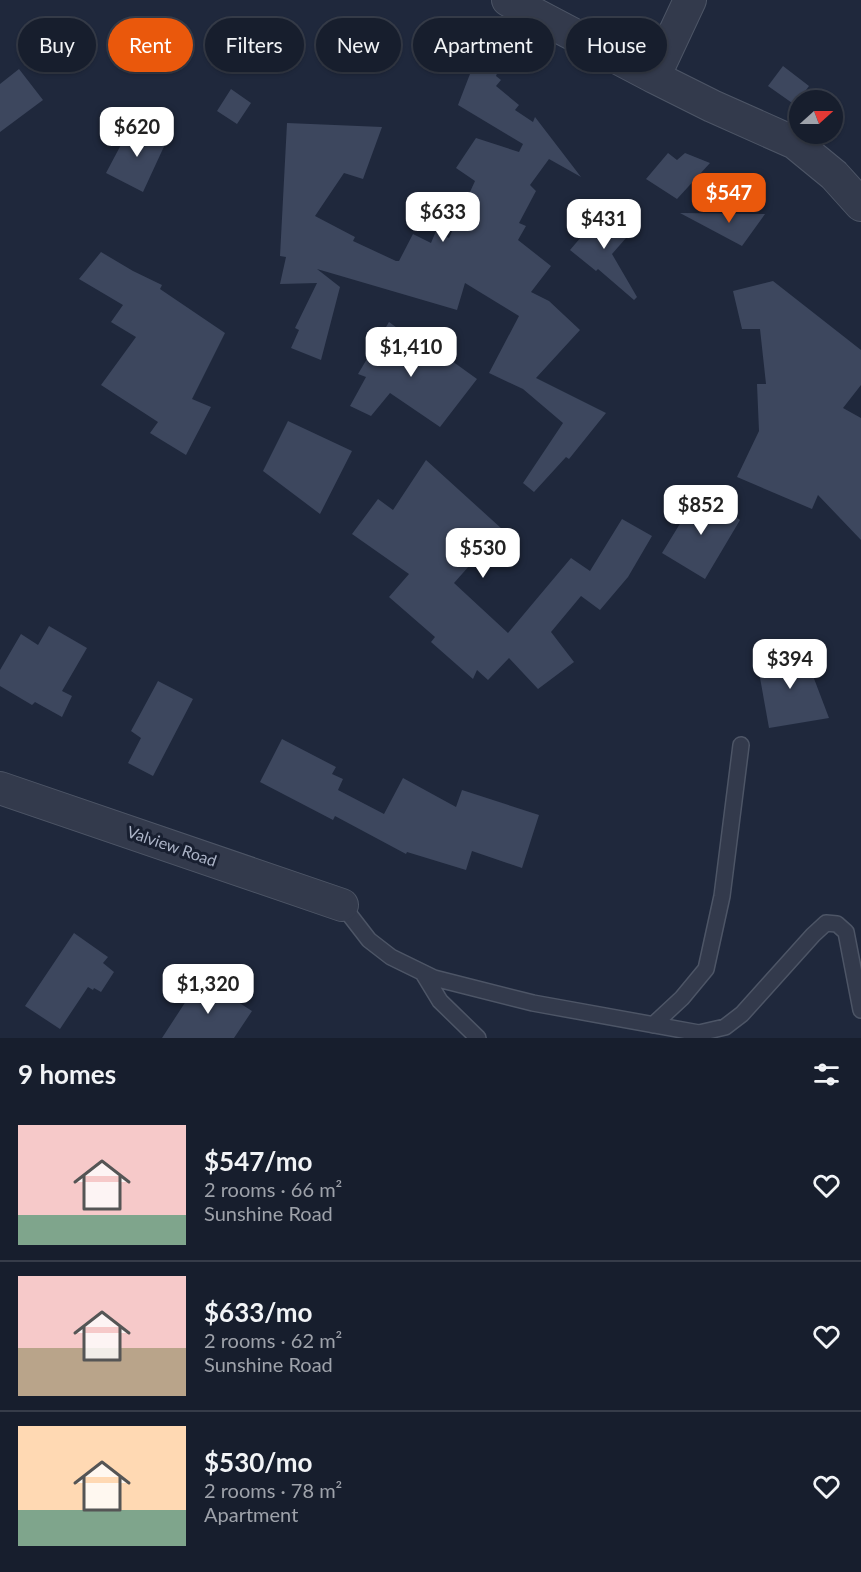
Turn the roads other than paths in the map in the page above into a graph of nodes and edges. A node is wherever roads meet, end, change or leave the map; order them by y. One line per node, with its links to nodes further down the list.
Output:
1 (508, 0): 3 (street)
2 (690, 0): 4 (street)
3 (566, 25)
4 (667, 48)
5 (667, 71): 6 (street)
6 (861, 205)
7 (741, 745): 12 (lane)
8 (0, 788): 9 (street, Valview Road)
9 (342, 905): 10 (lane)
10 (423, 973): 12 (lane); 13 (lane)
11 (861, 1010): 12 (lane)
12 (653, 1025)
13 (478, 1038)

